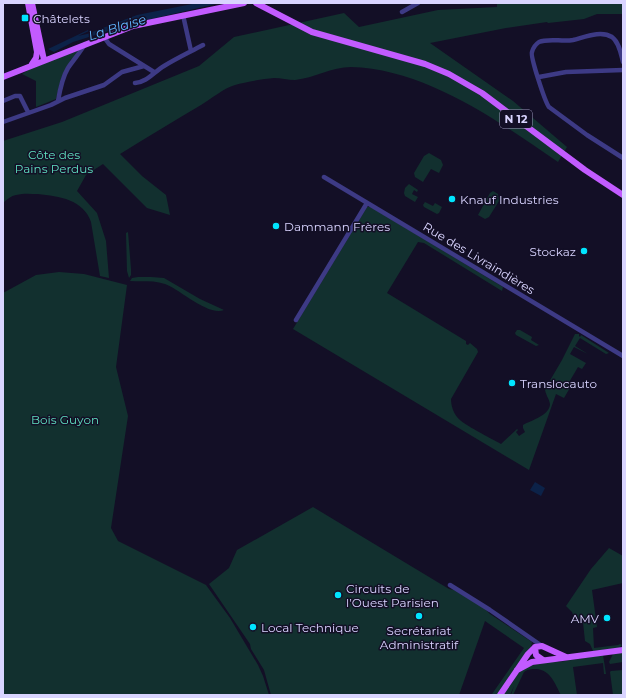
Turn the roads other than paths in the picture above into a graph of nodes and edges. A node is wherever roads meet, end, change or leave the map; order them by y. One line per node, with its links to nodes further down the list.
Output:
1 (28, 3): 13 (main road)
2 (32, 3): 15 (main road)
3 (244, 3): 9 (main road)
4 (250, 3): 7 (main road, N 12)
5 (256, 3): 7 (main road, N 12)
6 (418, 3): 8 (street)
7 (266, 10): 31 (main road, N 12)
8 (402, 12)
9 (183, 15): 10 (main road); 14 (street)
10 (104, 37): 11 (main road); 18 (street)
11 (85, 44): 15 (main road); 25 (street)
12 (204, 45): 14 (street)
13 (36, 48): 15 (main road); 17 (main road)
14 (191, 51): 20 (street)
15 (42, 61): 17 (main road)
16 (623, 62): 22 (street)
17 (31, 65): 21 (main road)
18 (144, 66): 20 (street); 25 (street)
19 (623, 70): 22 (street)
20 (154, 72): 23 (street)
21 (3, 77)
22 (539, 77): 29 (street)
23 (135, 83)
24 (3, 101): 26 (street)
25 (58, 101): 26 (street)
26 (28, 112): 27 (street)
27 (3, 122)
28 (623, 152): 29 (street)
29 (622, 158)
30 (324, 177): 32 (street, Rue des Livraindières)
31 (623, 195)
32 (367, 203): 33 (street); 34 (street, Rue des Livraindières)
33 (296, 320)
34 (623, 356)
35 (450, 585): 36 (street)
36 (542, 646): 37 (main road); 39 (main road)
37 (535, 647): 40 (main road); 41 (main road)
38 (623, 650): 39 (main road)
39 (566, 657): 40 (main road)
40 (543, 660): 41 (main road)
41 (517, 670): 42 (main road)
42 (500, 695)

